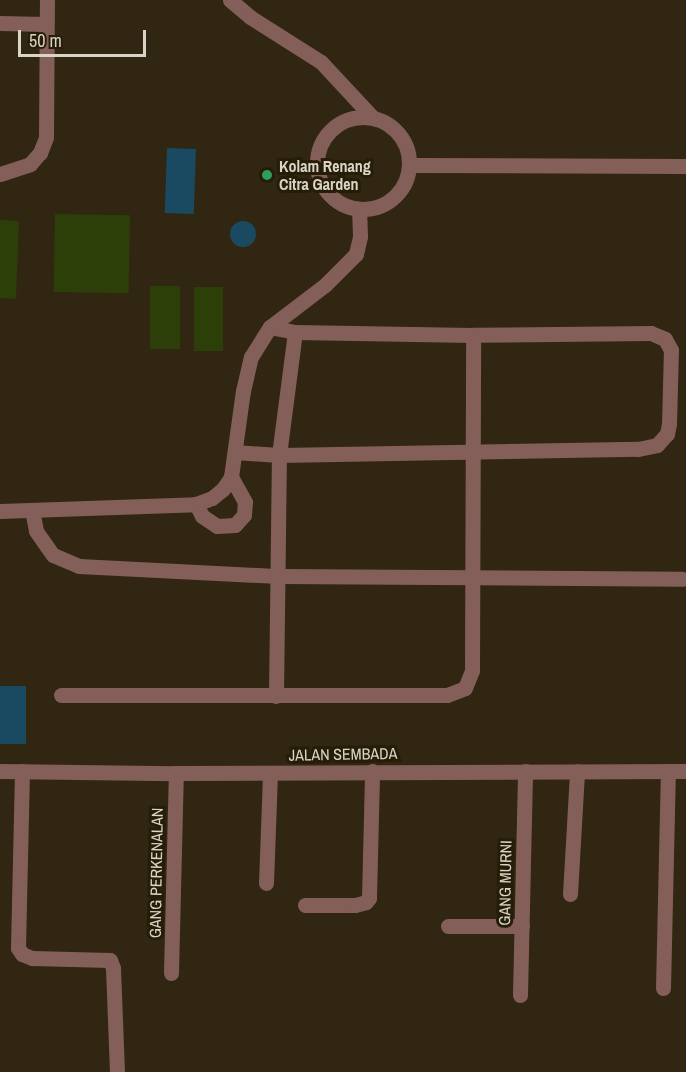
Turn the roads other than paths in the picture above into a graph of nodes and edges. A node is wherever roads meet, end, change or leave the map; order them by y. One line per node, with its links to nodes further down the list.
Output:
1 (47, 0): 4 (street)
2 (230, 0): 5 (street)
3 (0, 23): 4 (street)
4 (46, 24): 8 (street)
5 (373, 118): 6 (street); 9 (street)
6 (409, 165): 7 (street); 9 (street)
7 (686, 166)
8 (0, 174)
9 (359, 209): 10 (street)
10 (270, 327): 11 (street); 13 (street)
11 (295, 332): 12 (street); 15 (street)
12 (473, 335): 14 (street); 14 (street)
13 (235, 452): 15 (street); 16 (street)
14 (473, 452): 15 (street); 21 (street)
15 (279, 455): 20 (street)
16 (231, 477): 17 (street); 17 (street)
17 (196, 504): 18 (street)
18 (32, 510): 19 (street); 20 (street)
19 (0, 511)
20 (279, 576): 21 (street); 24 (street)
21 (472, 578): 22 (street); 24 (street)
22 (682, 579)
23 (61, 695): 24 (street)
24 (276, 696)
25 (0, 771): 26 (street, JALAN SEMBADA)
26 (22, 771): 32 (street, JALAN SEMBADA); 42 (street)
27 (372, 771): 28 (street, JALAN SEMBADA); 33 (street, JALAN SEMBADA); 36 (street)
28 (525, 771): 29 (street, JALAN SEMBADA); 38 (street, GANG MURNI)
29 (577, 771): 30 (street, JALAN SEMBADA); 35 (street)
30 (668, 771): 31 (street, JALAN SEMBADA); 40 (street)
31 (686, 771)
32 (176, 773): 33 (street, JALAN SEMBADA); 39 (street, GANG PERKENALAN)
33 (270, 773): 34 (street)
34 (266, 883)
35 (570, 894)
36 (305, 905)
37 (448, 926): 38 (street)
38 (522, 926): 41 (street, GANG MURNI)
39 (171, 973)
40 (663, 988)
41 (520, 995)
42 (117, 1072)

